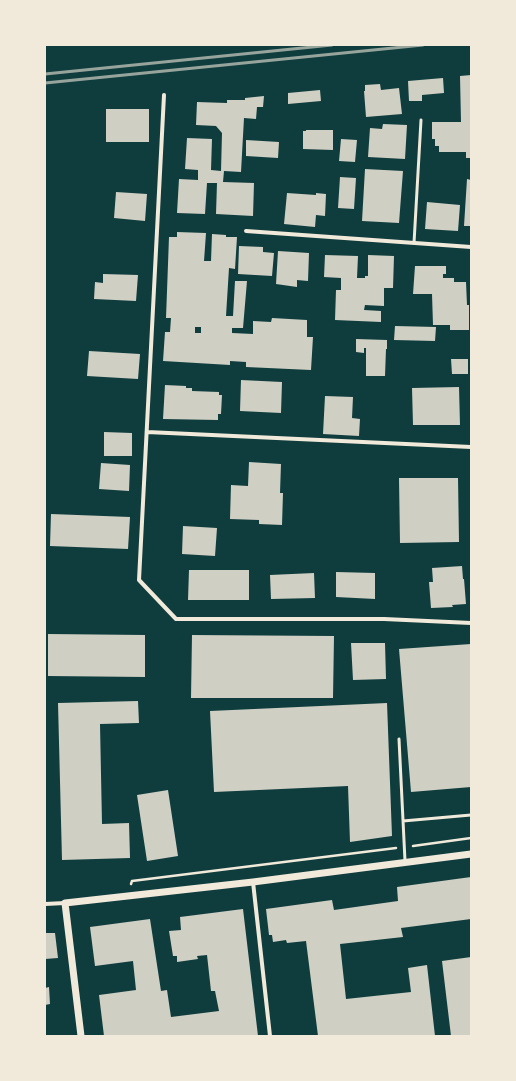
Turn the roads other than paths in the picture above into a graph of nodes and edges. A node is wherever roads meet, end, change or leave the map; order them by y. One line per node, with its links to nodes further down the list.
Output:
1 (164, 95): 6 (street)
2 (421, 120): 4 (lane)
3 (246, 231): 4 (street)
4 (414, 243): 5 (street)
5 (471, 247)
6 (147, 432): 7 (street); 8 (street)
7 (471, 447)
8 (471, 622)
9 (400, 739): 11 (lane)
10 (471, 815): 11 (lane)
11 (403, 821): 13 (lane)
12 (471, 854): 13 (street)
13 (405, 863): 14 (street)
14 (252, 882): 15 (street); 18 (street)
15 (65, 903): 16 (street); 17 (street)
16 (45, 904)
17 (81, 1036)
18 (270, 1036)

